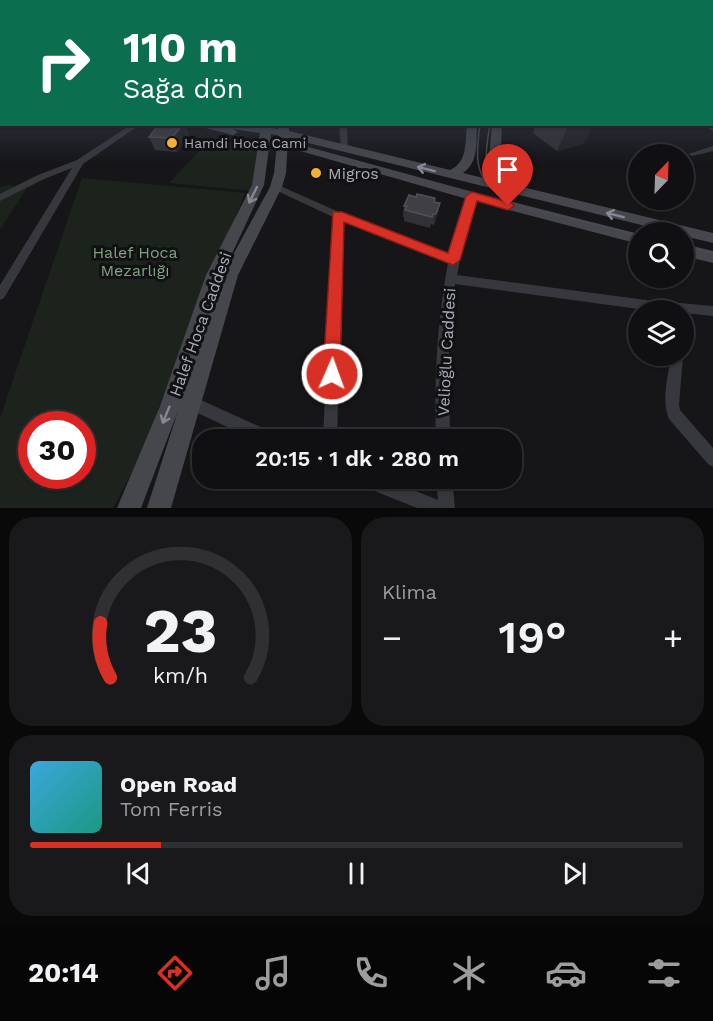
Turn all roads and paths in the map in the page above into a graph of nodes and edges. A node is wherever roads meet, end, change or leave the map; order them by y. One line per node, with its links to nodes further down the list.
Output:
1 (135, 126): 13 (street)
2 (215, 126): 7 (street)
3 (234, 126): 7 (street)
4 (343, 126): 10 (street)
5 (472, 126): 14 (street)
6 (497, 126): 16 (street)
7 (266, 131): 8 (street); 39 (street, Halef Hoca Caddesi, one-way to 39)
8 (283, 134): 10 (street); 11 (street); 15 (street, Halef Hoca Caddesi)
9 (713, 147): 12 (street)
10 (345, 148): 14 (street, one-way to 10)
11 (313, 151): 15 (street); 17 (street)
12 (694, 153)
13 (80, 162): 18 (street); 26 (street)
14 (447, 175): 16 (street)
15 (278, 180): 19 (street); 31 (street, Halef Hoca Caddesi)
16 (507, 189): 21 (street, one-way to 16)
17 (472, 196): 20 (street); 24 (street, Velioğlu Caddesi)
18 (0, 198)
19 (338, 215): 24 (street); 33 (street)
20 (628, 235)
21 (713, 238)
22 (694, 252): 23 (street)
23 (713, 257)
24 (453, 260): 25 (street, Velioğlu Caddesi)
25 (450, 279): 27 (street); 34 (street, Velioğlu Caddesi)
26 (0, 295)
27 (628, 302)
28 (694, 310): 29 (street)
29 (713, 311)
30 (676, 366): 35 (street)
31 (192, 404): 32 (street); 38 (street, Halef Hoca Caddesi)
32 (248, 429)
33 (330, 429)
34 (443, 429)
35 (713, 459)
36 (390, 489): 40 (street)
37 (445, 489): 41 (street)
38 (165, 505)
39 (129, 508)
40 (437, 508)
41 (447, 508)

